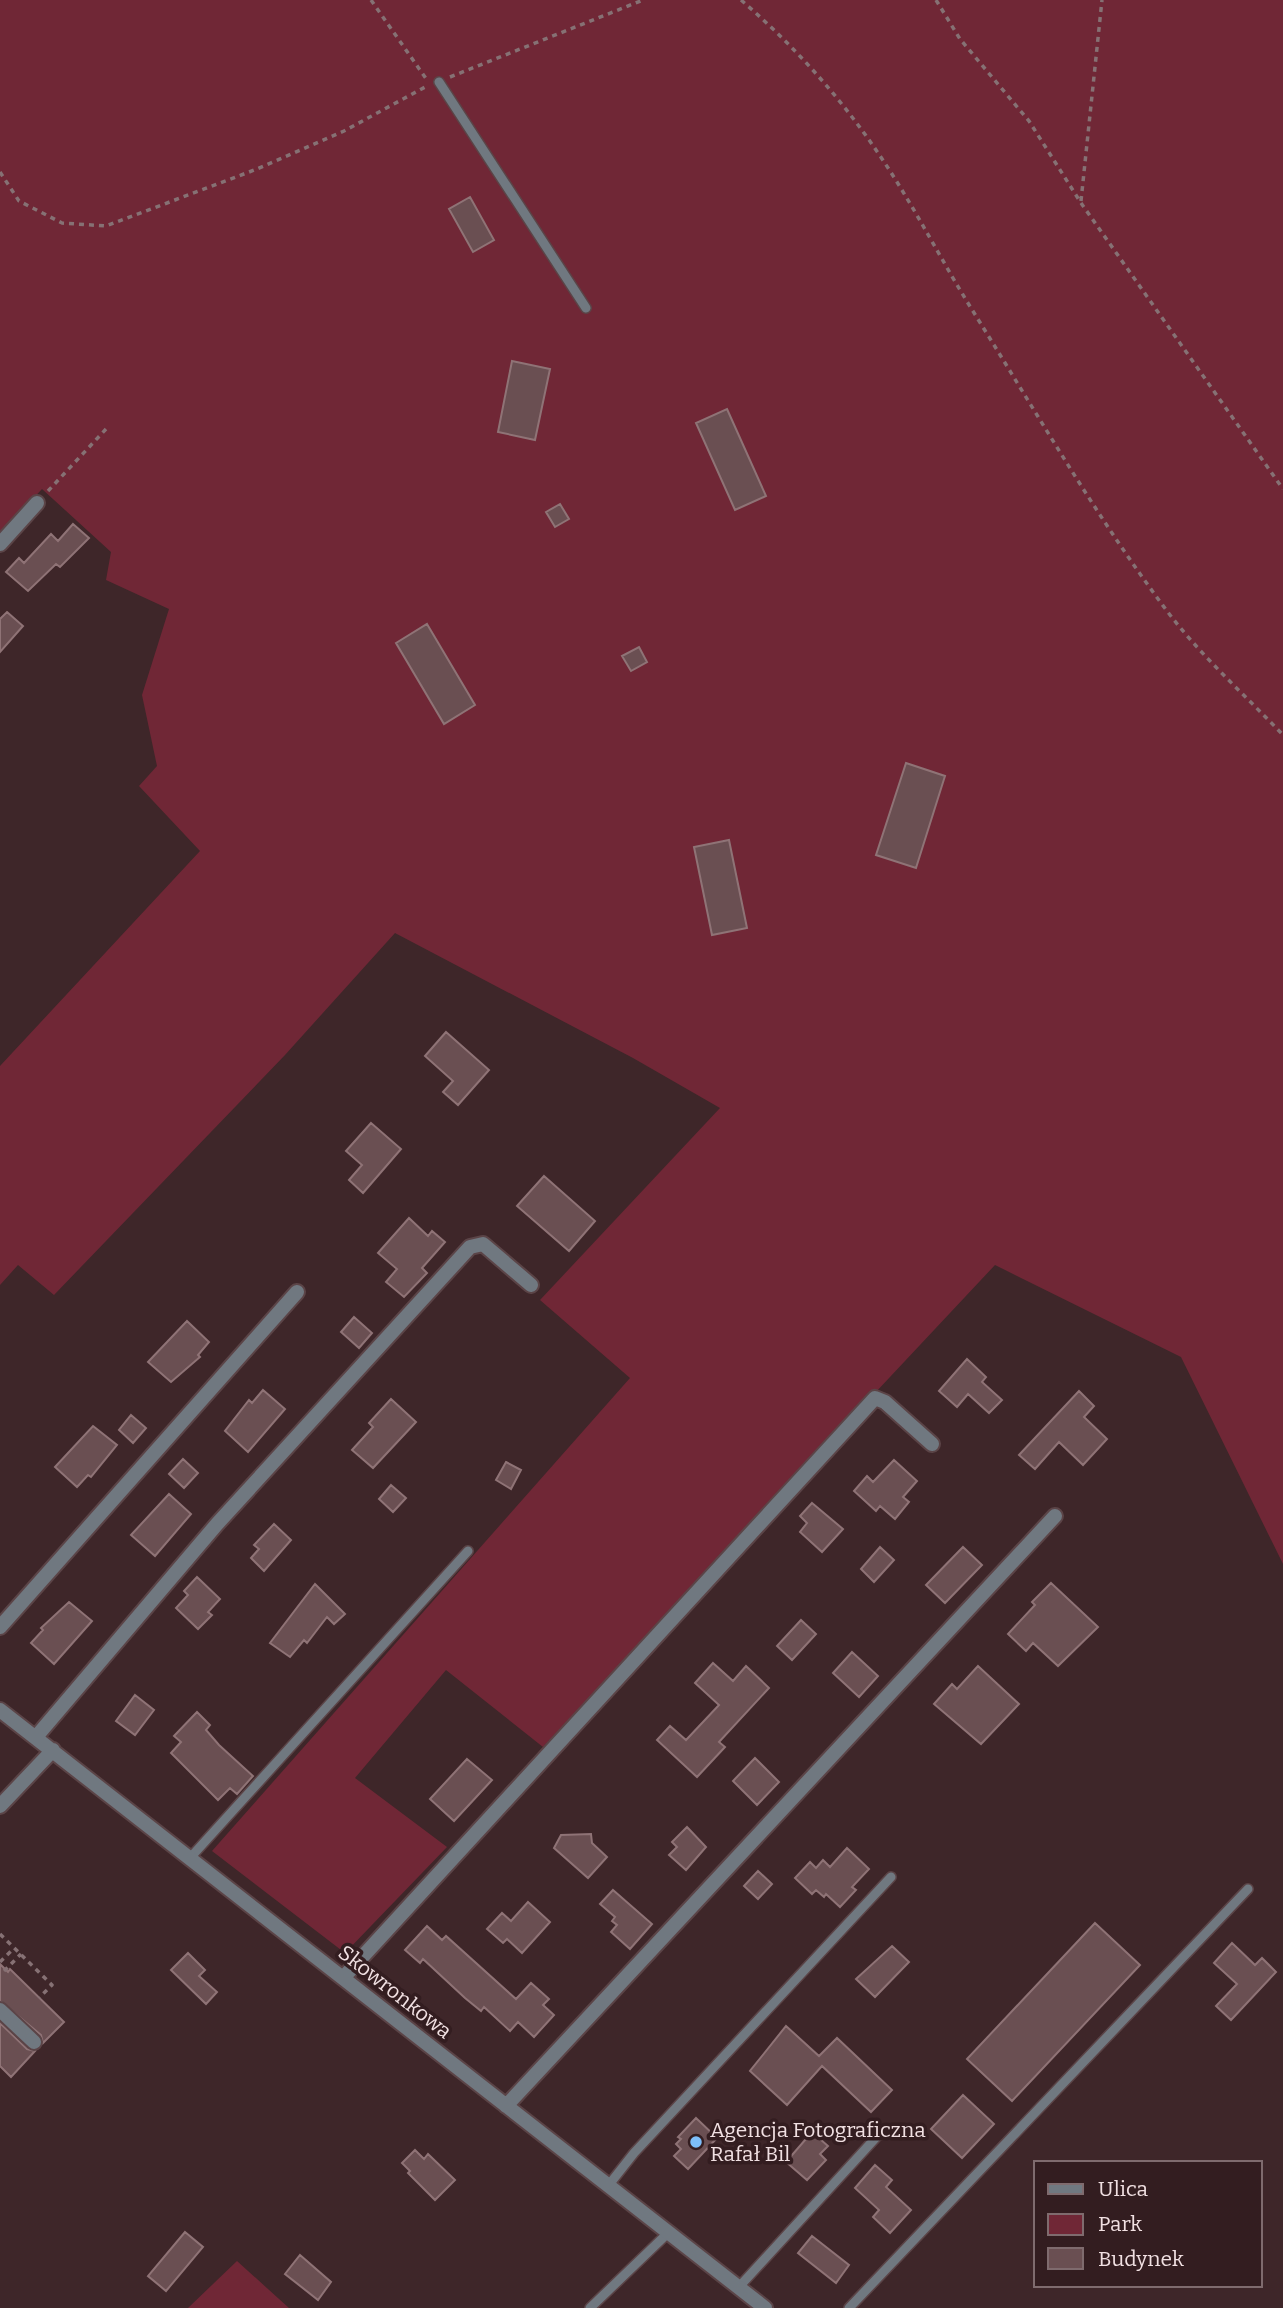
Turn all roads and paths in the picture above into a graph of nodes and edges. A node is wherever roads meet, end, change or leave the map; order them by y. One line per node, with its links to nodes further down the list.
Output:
1 (371, 0): 7 (path)
2 (643, 0): 6 (path)
3 (741, 0): 14 (path)
4 (936, 0): 8 (path)
5 (1102, 0): 8 (path)
6 (439, 82): 9 (lane)
7 (0, 172)
8 (1081, 203): 11 (path)
9 (586, 308)
10 (106, 429): 12 (path)
11 (1283, 489)
12 (37, 503): 13 (street)
13 (0, 544)
14 (1283, 735)
15 (531, 1285): 22 (street)
16 (298, 1292): 20 (street)
17 (932, 1444): 33 (street)
18 (1055, 1516): 37 (street)
19 (468, 1550): 25 (lane)
20 (0, 1627)
21 (0, 1710): 22 (street, Skowronkowa)
22 (36, 1737): 23 (street, Skowronkowa)
23 (54, 1750): 24 (street); 25 (street, Skowronkowa)
24 (0, 1806)
25 (190, 1858): 33 (street, Skowronkowa)
26 (891, 1877): 39 (lane)
27 (1248, 1889): 44 (lane)
28 (0, 1934): 29 (path)
29 (14, 1948): 30 (path); 31 (path)
30 (21, 1954): 32 (path); 34 (path)
31 (0, 1962)
32 (4, 1971)
33 (343, 1978): 37 (street, Skowronkowa)
34 (39, 1997)
35 (0, 2010): 36 (street)
36 (34, 2042)
37 (506, 2106): 39 (street, Skowronkowa)
38 (881, 2132): 41 (lane)
39 (608, 2186): 40 (street, Skowronkowa)
40 (668, 2233): 41 (street, Skowronkowa); 42 (lane)
41 (738, 2288): 43 (street, Skowronkowa)
42 (590, 2308)
43 (765, 2308)
44 (849, 2308)

